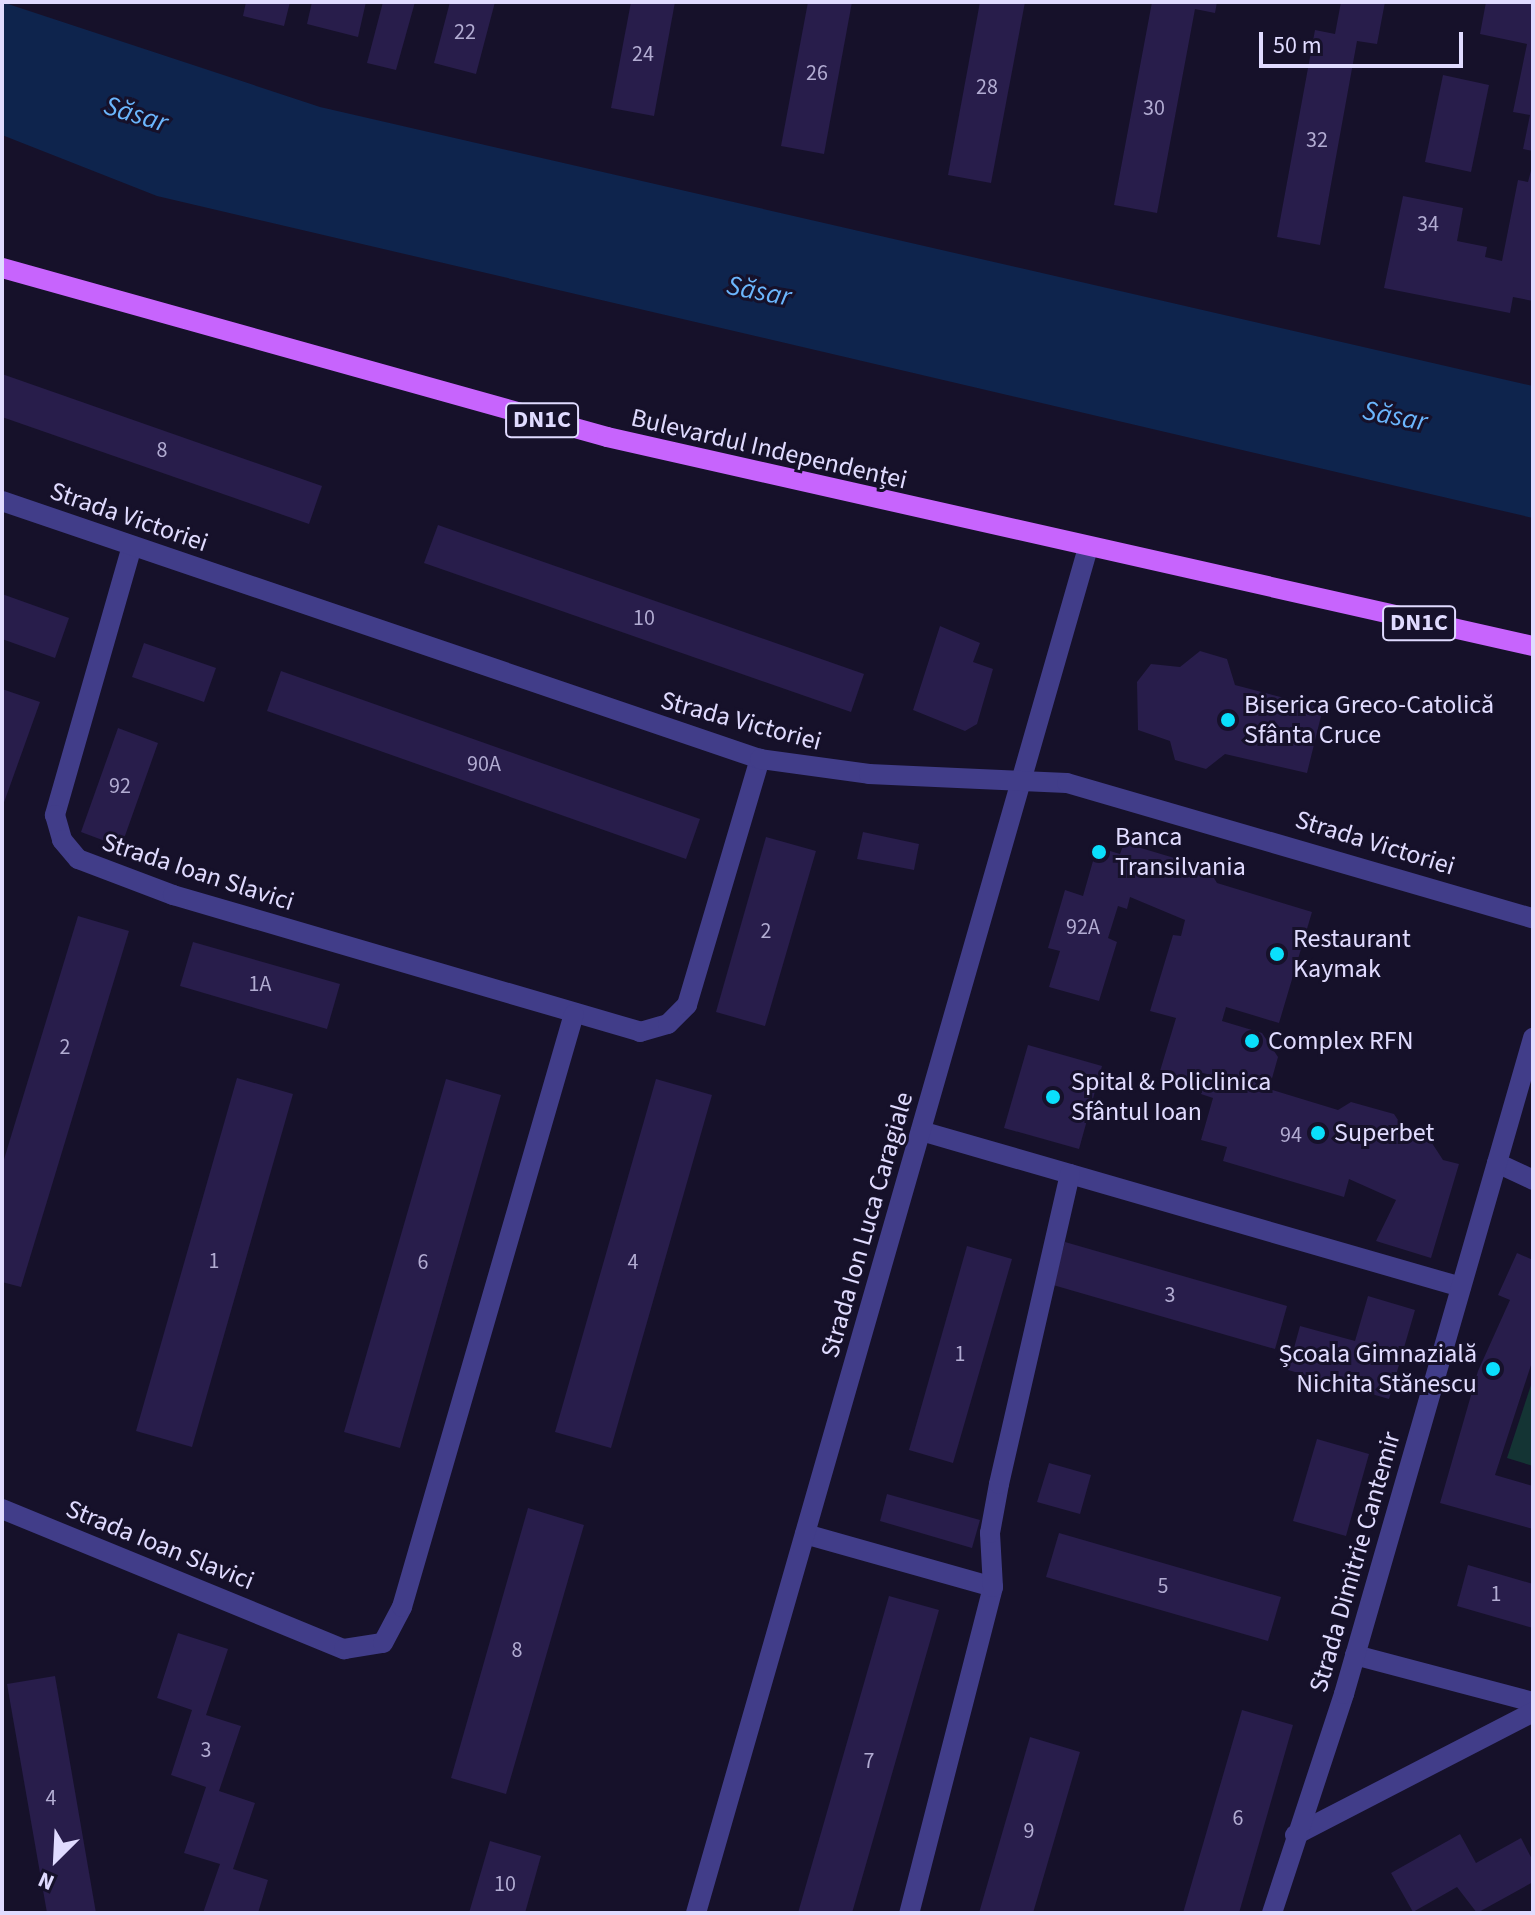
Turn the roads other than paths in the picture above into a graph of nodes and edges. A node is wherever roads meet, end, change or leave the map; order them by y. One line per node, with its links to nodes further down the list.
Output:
1 (2, 268): 4 (main road, Bulevardul Independenței / DN1C)
2 (2, 501): 3 (street, Strada Victoriei)
3 (132, 546): 6 (street, Strada Victoriei); 9 (street, Strada Ioan Slavici)
4 (1087, 551): 5 (main road, Bulevardul Independenței / DN1C); 7 (street, Strada Ion Luca Caragiale)
5 (1533, 646)
6 (760, 759): 7 (street, Strada Victoriei); 9 (street, Strada Ioan Slavici)
7 (1022, 779): 8 (street, Strada Victoriei); 11 (street, Strada Ion Luca Caragiale)
8 (1533, 918)
9 (574, 1014): 16 (street, Strada Ioan Slavici)
10 (1533, 1038): 12 (street, Strada Dimitrie Cantemir)
11 (921, 1131): 13 (street); 17 (street, Strada Ion Luca Caragiale)
12 (1497, 1163): 14 (street); 15 (street, Strada Dimitrie Cantemir)
13 (1070, 1174): 15 (street); 18 (street)
14 (1533, 1180)
15 (1461, 1287): 19 (street, Strada Dimitrie Cantemir)
16 (2, 1509)
17 (805, 1534): 18 (street); 23 (street, Strada Ion Luca Caragiale)
18 (993, 1587): 24 (street)
19 (1355, 1655): 20 (street); 22 (street, Strada Dimitrie Cantemir)
20 (1533, 1702)
21 (1533, 1712): 22 (street)
22 (1295, 1835): 25 (street, Strada Dimitrie Cantemir)
23 (696, 1913)
24 (909, 1913)
25 (1272, 1913)

